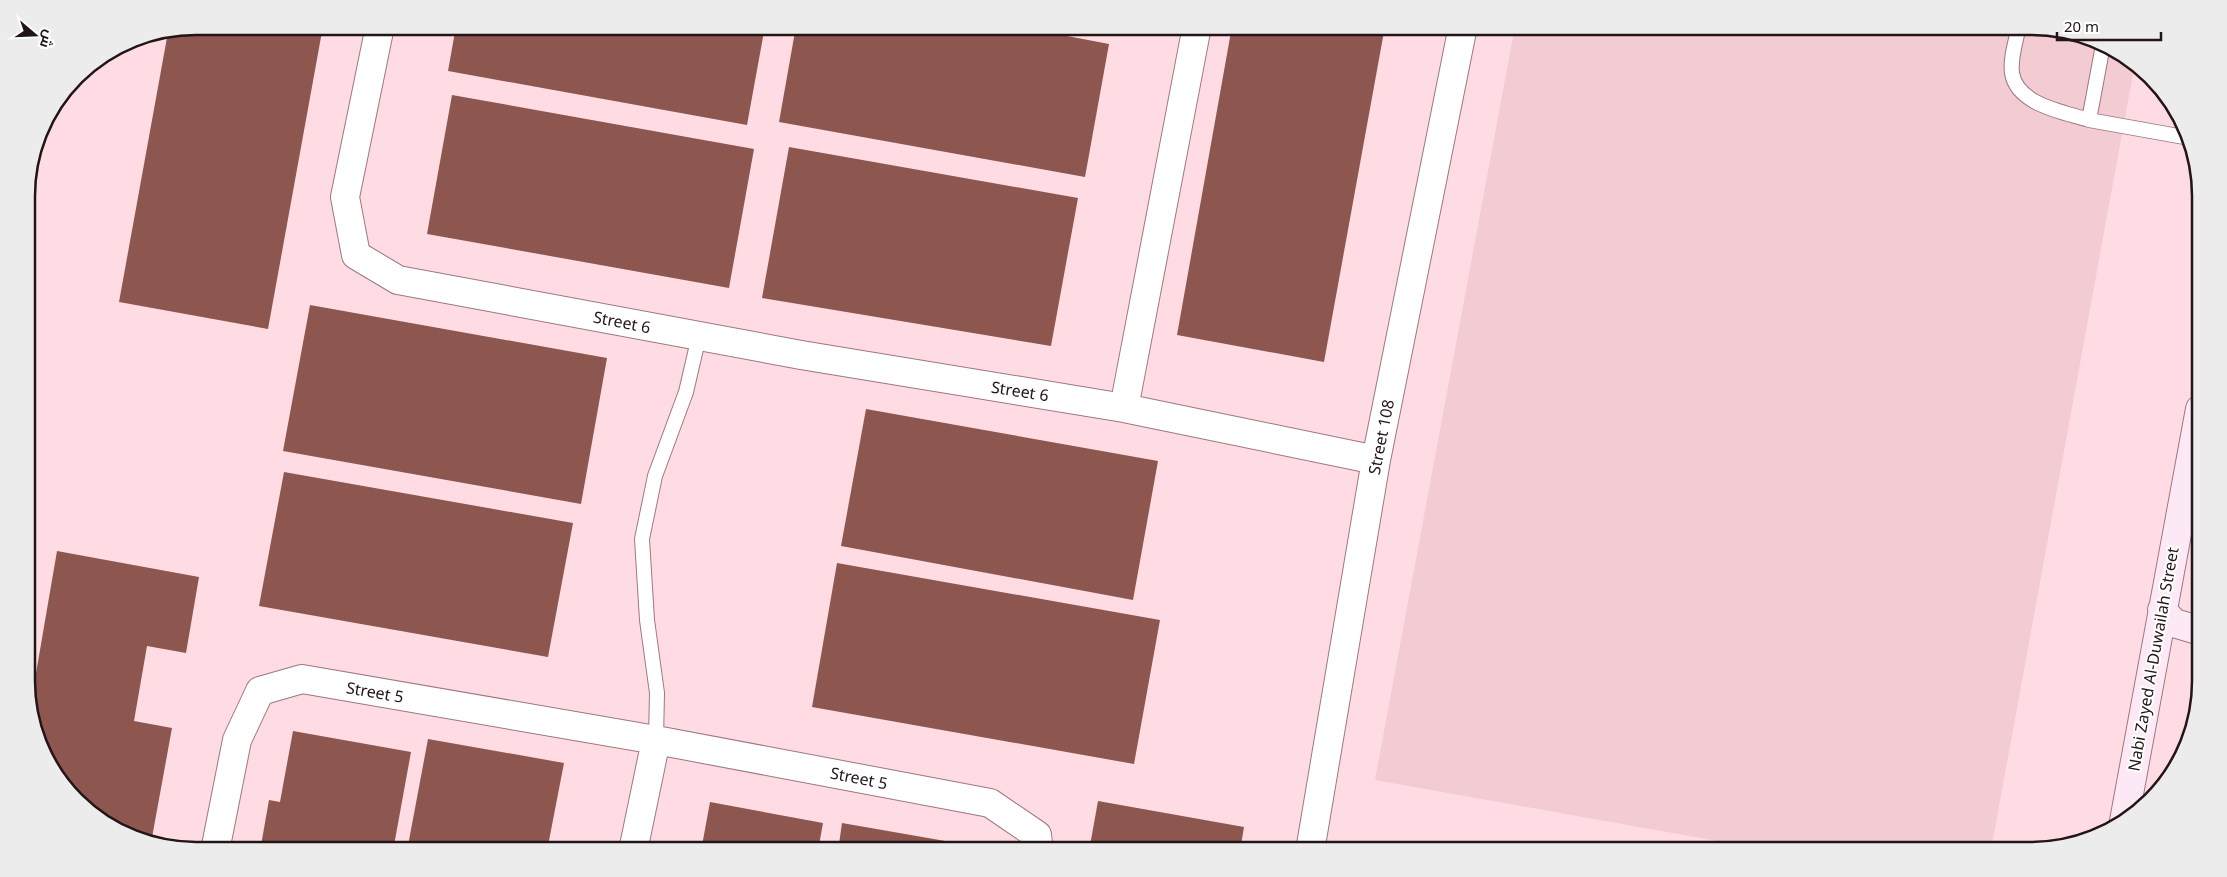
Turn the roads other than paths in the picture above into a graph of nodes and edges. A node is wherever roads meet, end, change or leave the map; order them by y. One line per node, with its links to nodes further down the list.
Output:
1 (378, 35): 8 (street, Street 6)
2 (1196, 35): 9 (street)
3 (1461, 35): 11 (street, Street 108)
4 (2017, 35): 6 (lane)
5 (2102, 52): 6 (lane)
6 (2089, 120): 7 (lane)
7 (2180, 136)
8 (699, 336): 9 (street, Street 6); 14 (lane)
9 (1124, 408): 11 (street, Street 6)
10 (2192, 451): 12 (street, Nabi Zayed Al-Duwailah Street)
11 (1376, 460): 19 (street, Street 108)
12 (2162, 610): 13 (street); 15 (street, Nabi Zayed Al-Duwailah Street)
13 (2192, 628)
14 (656, 740): 16 (street, Street 5); 17 (street); 18 (street, Street 5)
15 (2126, 811)
16 (217, 842)
17 (635, 842)
18 (1038, 842)
19 (1311, 842)

